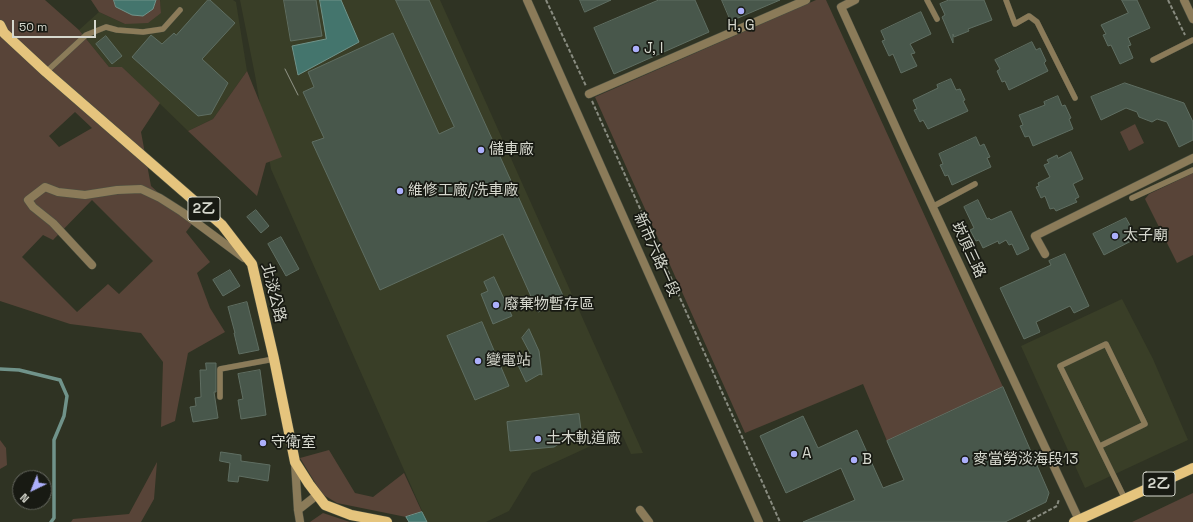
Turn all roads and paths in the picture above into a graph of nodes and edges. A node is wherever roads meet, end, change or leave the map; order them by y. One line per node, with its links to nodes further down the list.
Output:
1 (527, 0): 40 (street, 新市六路一段)
2 (546, 0): 17 (path)
3 (806, 0): 17 (street)
4 (855, 0): 9 (street, 崁頂三路)
5 (927, 0): 11 (lane)
6 (1006, 0): 18 (lane)
7 (1168, 0): 14 (path)
8 (1184, 0): 12 (street)
9 (839, 3): 23 (street, 崁頂三路)
10 (180, 10): 16 (lane)
11 (937, 19)
12 (1193, 19)
13 (0, 25): 16 (main road, 北淡公路 / 2乙)
14 (1191, 42): 15 (lane)
15 (1153, 60)
16 (46, 72): 25 (main road, 北淡公路 / 2乙)
17 (589, 94): 41 (path)
18 (1075, 98)
19 (1193, 158): 24 (street)
20 (1193, 170): 22 (lane)
21 (975, 184): 23 (lane)
22 (1132, 198)
23 (932, 207): 36 (street, 崁頂三路)
24 (1045, 254)
25 (252, 264): 26 (street); 27 (main road, 北淡公路 / 2乙)
26 (92, 265)
27 (274, 359): 28 (lane); 30 (main road, 北淡公路 / 2乙)
28 (220, 397)
29 (1100, 446): 29 (lane); 33 (lane)
30 (295, 462): 32 (main road, 北淡公路 / 2乙); 34 (street)
31 (1193, 468): 33 (main road, 2乙)
32 (317, 495): 34 (street); 38 (main road, 北淡公路 / 2乙)
33 (1126, 499): 36 (main road, 2乙)
34 (298, 510): 37 (street)
35 (640, 510): 39 (street)
36 (1076, 521)
37 (300, 522)
38 (387, 522)
39 (648, 522)
40 (759, 522)
41 (780, 522)

